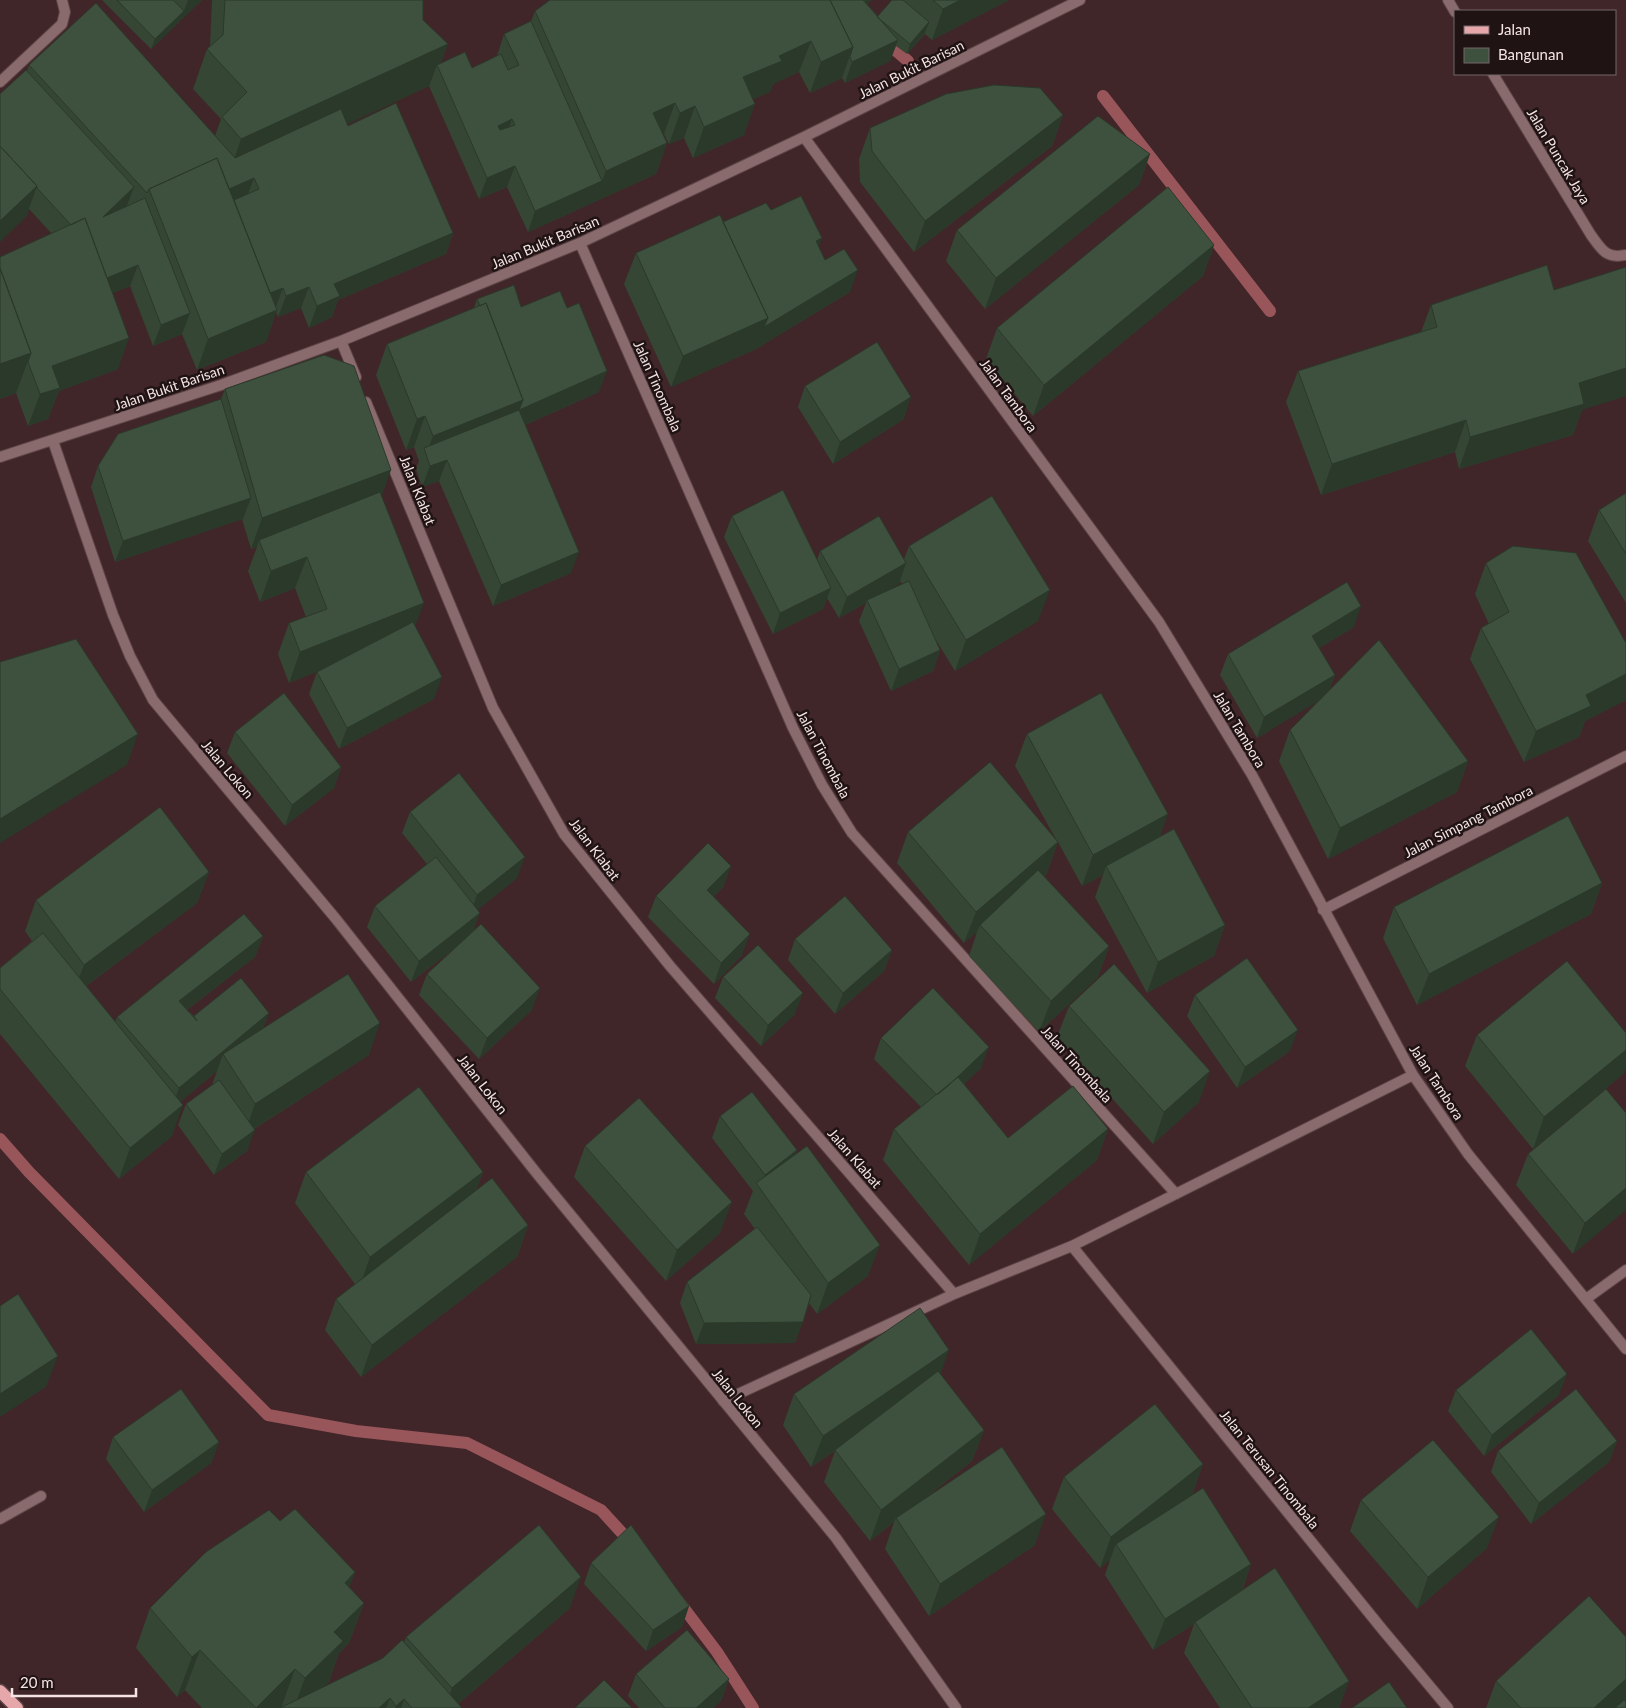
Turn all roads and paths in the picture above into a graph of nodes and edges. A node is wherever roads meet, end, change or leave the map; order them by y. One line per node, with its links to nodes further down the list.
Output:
1 (62, 0): 4 (street)
2 (1079, 0): 5 (street, Jalan Bukit Barisan)
3 (1494, 75): 7 (street, Jalan Puncak Jaya)
4 (0, 82)
5 (804, 137): 6 (street, Jalan Bukit Barisan); 12 (street, Jalan Tambora)
6 (580, 243): 8 (street, Jalan Bukit Barisan); 14 (street, Jalan Tinombala)
7 (1626, 255)
8 (341, 341): 9 (street, Jalan Bukit Barisan); 17 (street, Jalan Klabat)
9 (53, 441): 10 (street, Jalan Bukit Barisan); 20 (street, Jalan Lokon)
10 (0, 457)
11 (1626, 756): 12 (street, Jalan Simpang Tambora)
12 (1323, 910): 13 (street, Jalan Tambora)
13 (1413, 1075): 14 (street); 18 (street, Jalan Tambora)
14 (1176, 1194): 15 (street)
15 (1072, 1246): 17 (street); 26 (street, Jalan Terusan Tinombala)
16 (1626, 1270): 18 (street)
17 (954, 1294): 20 (street)
18 (1586, 1299): 19 (street, Jalan Tambora)
19 (1626, 1349)
20 (723, 1401): 25 (street, Jalan Lokon)
21 (41, 1496): 22 (street)
22 (0, 1519)
23 (0, 1691): 24 (main road)
24 (17, 1708)
25 (956, 1708)
26 (1448, 1708)

